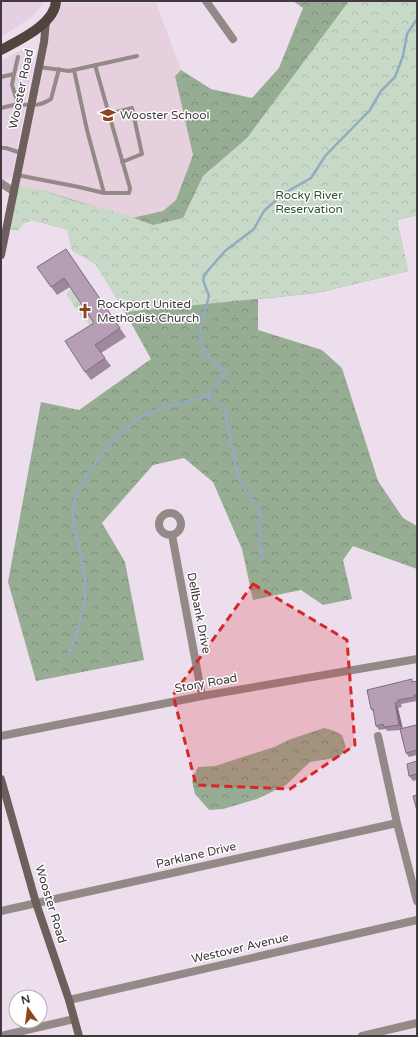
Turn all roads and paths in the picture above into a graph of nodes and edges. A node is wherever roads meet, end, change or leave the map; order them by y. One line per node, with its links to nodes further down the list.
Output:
1 (56, 1): 3 (main road, Wooster Road)
2 (206, 1): 4 (street)
3 (46, 22): 5 (main road); 9 (main road, Wooster Road)
4 (233, 39)
5 (1, 50)
6 (137, 56): 8 (lane)
7 (18, 57): 12 (lane)
8 (95, 65): 11 (lane); 17 (lane)
9 (39, 67): 10 (lane); 15 (main road, Wooster Road)
10 (59, 70): 11 (lane); 15 (lane)
11 (74, 70): 24 (lane)
12 (14, 74): 13 (lane); 14 (lane)
13 (1, 77)
14 (18, 104): 15 (lane); 16 (lane)
15 (31, 106): 19 (main road, Wooster Road)
16 (1, 108)
17 (109, 114): 20 (lane); 20 (lane)
18 (1, 148): 19 (lane)
19 (21, 153): 21 (main road, Wooster Road)
20 (122, 162): 24 (lane)
21 (17, 175): 23 (main road, Wooster Road); 24 (lane)
22 (1, 183): 23 (street)
23 (14, 191): 25 (main road, Wooster Road)
24 (104, 193)
25 (1, 255)
26 (172, 535): 28 (street, Dellbank Drive)
27 (417, 658): 28 (street, Story Road)
28 (202, 696): 29 (street, Story Road)
29 (1, 736)
30 (378, 736): 33 (street)
31 (1, 779): 32 (main road, Wooster Road)
32 (3, 794): 35 (main road, Wooster Road)
33 (397, 823): 34 (street); 35 (street, Parklane Drive)
34 (417, 901)
35 (36, 903): 36 (street, Parklane Drive); 38 (main road, Wooster Road)
36 (1, 911)
37 (417, 920): 38 (street, Westover Avenue)
38 (69, 1000): 39 (main road, Wooster Road)
39 (74, 1019): 41 (street); 42 (main road, Wooster Road)
40 (417, 1024): 43 (street)
41 (1, 1036)
42 (79, 1036)
43 (362, 1036)

